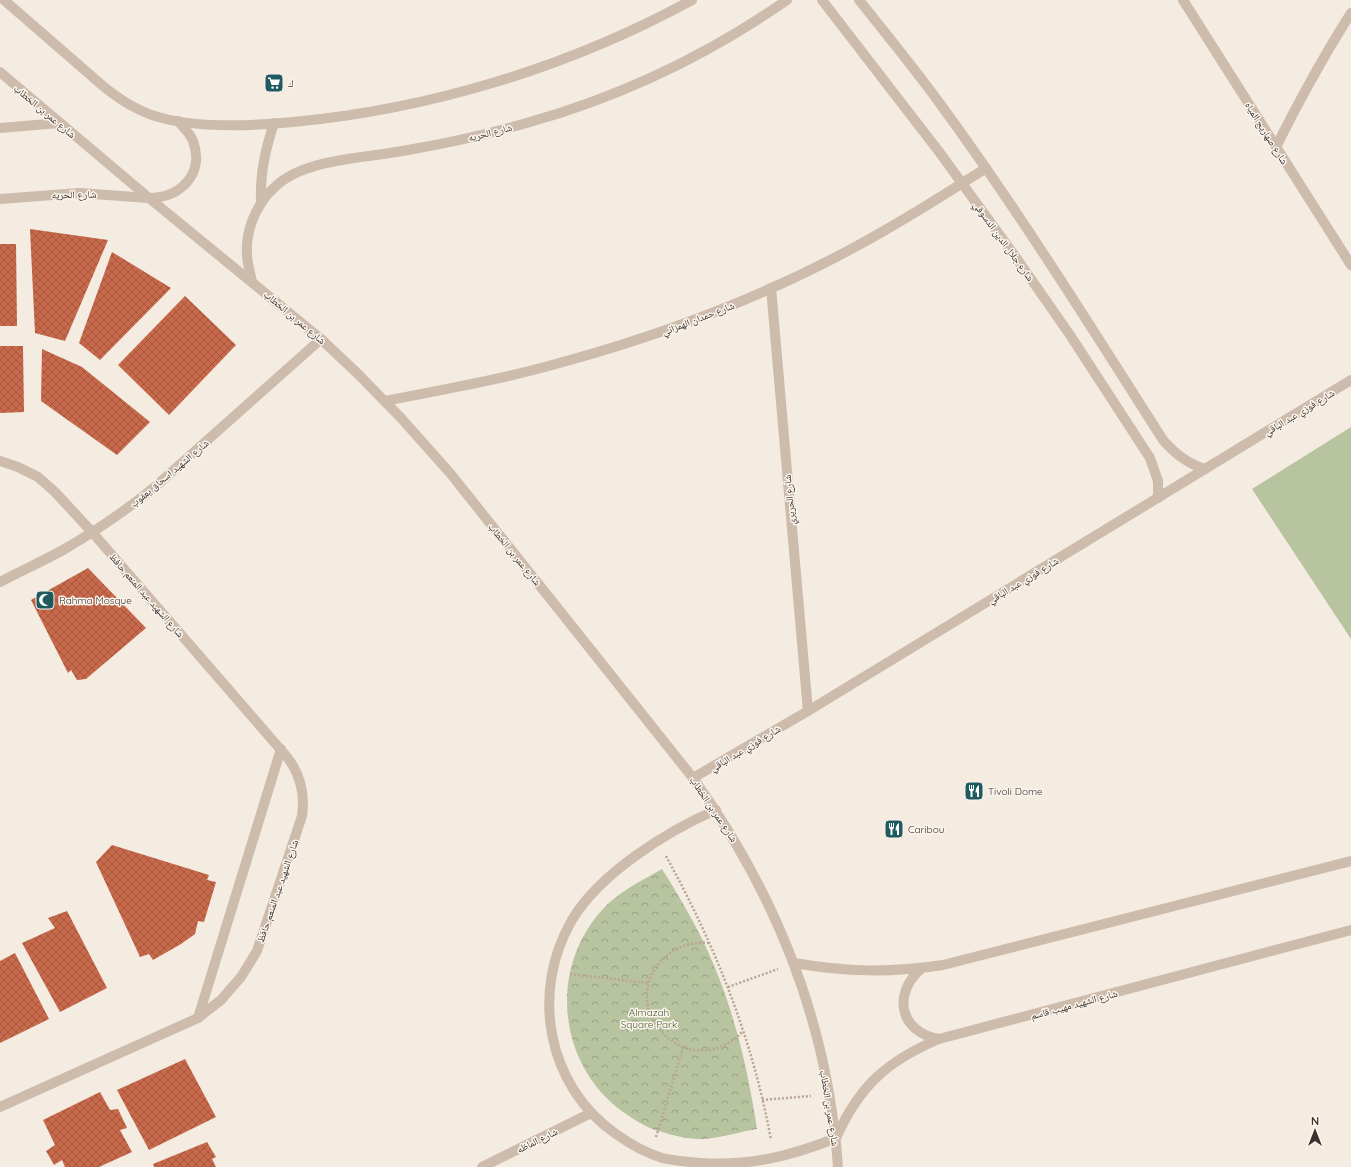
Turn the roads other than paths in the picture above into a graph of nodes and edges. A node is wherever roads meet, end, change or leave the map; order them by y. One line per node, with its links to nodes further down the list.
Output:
1 (4, 0): 9 (street)
2 (692, 0): 11 (street)
3 (787, 0): 18 (street, شارع الحريه)
4 (822, 0): 15 (street, شارع جلال الدين الدسوقي)
5 (859, 0): 14 (street)
6 (1183, 0): 13 (street, شارع صهاريج المياه)
7 (1351, 13): 13 (street)
8 (0, 72): 10 (street, شارع عمر بن الخطاب)
9 (178, 121): 11 (street); 16 (street, شارع الحريه)
10 (60, 124): 12 (street); 16 (street, شارع عمر بن الخطاب)
11 (274, 124): 18 (street)
12 (0, 128)
13 (1276, 147): 19 (street, شارع صهاريج المياه)
14 (986, 168): 15 (street, شارع حمدان الهمزاني); 26 (street)
15 (962, 184): 21 (street, شارع حمدان الهمزاني); 27 (street, شارع جلال الدين الدسوقي)
16 (149, 198): 17 (street, شارع الحريه); 20 (street, شارع عمر بن الخطاب)
17 (0, 199)
18 (261, 202): 20 (street, شارع الحريه)
19 (1351, 265)
20 (252, 282): 22 (street, شارع عمر بن الخطاب)
21 (771, 288): 24 (street, شارع حمدان الهمزاني); 30 (street, شارع الحريري)
22 (321, 339): 24 (street, شارع عمر بن الخطاب); 28 (street, شارع الشهيد اسحاق يعقوب)
23 (1351, 380): 26 (street, شارع فوزي عبد الباقي)
24 (385, 401): 32 (street, شارع عمر بن الخطاب)
25 (0, 460): 28 (street, شارع الشهيد عبد المنعم حافظ)
26 (1205, 469): 27 (street, شارع فوزي عبد الباقي)
27 (1158, 498): 30 (street, شارع فوزي عبد الباقي)
28 (92, 532): 29 (street, شارع الشهيد اسحاق يعقوب); 31 (street, شارع الشهيد عبد المنعم حافظ)
29 (0, 582)
30 (808, 711): 32 (street, شارع فوزي عبد الباقي)
31 (281, 749): 38 (street); 38 (street, شارع الشهيد عبد المنعم حافظ)
32 (693, 778): 33 (street, شارع عمر بن الخطاب)
33 (716, 810): 36 (street, شارع عمر بن الخطاب); 41 (street)
34 (1351, 861): 37 (street)
35 (1351, 930): 39 (street, شارع الشهيد مهيب قاسم)
36 (794, 963): 37 (street); 42 (street, شارع عمر بن الخطاب)
37 (922, 968): 39 (street)
38 (198, 1018): 40 (street, شارع الشهيد عبد المنعم حافظ)
39 (939, 1039): 42 (street, شارع الشهيد مهيب قاسم)
40 (0, 1107)
41 (592, 1113): 42 (street); 43 (street, شارع الماظه)
42 (836, 1138): 44 (street, شارع عمر بن الخطاب)
43 (482, 1167)
44 (838, 1167)

